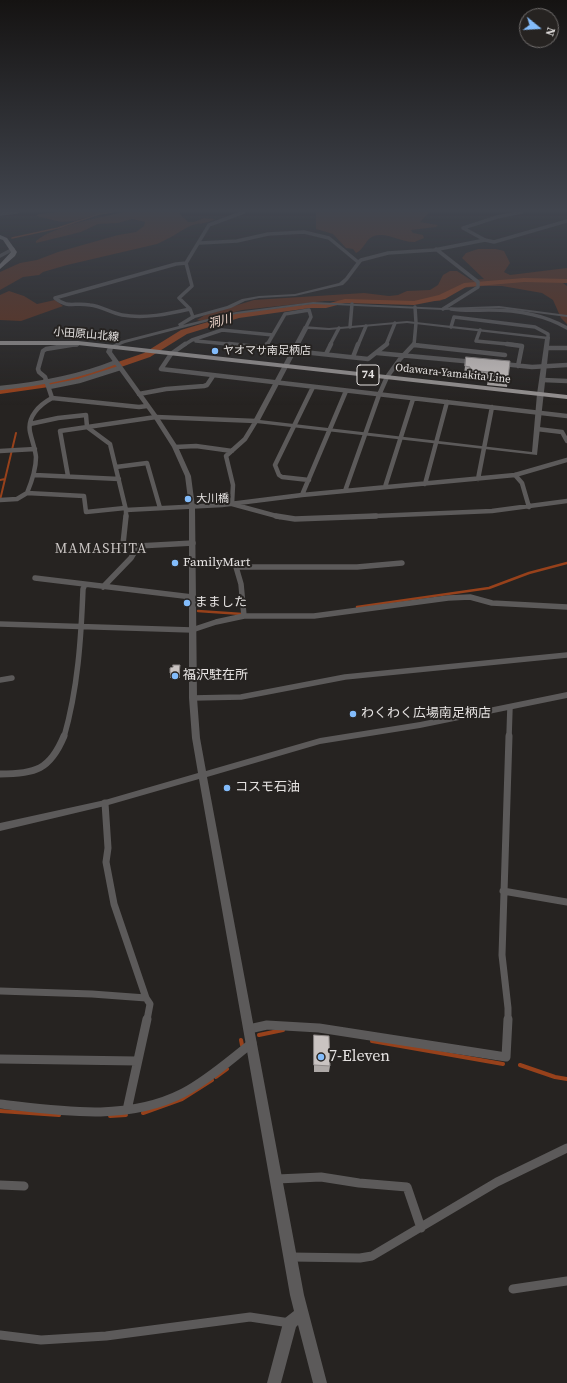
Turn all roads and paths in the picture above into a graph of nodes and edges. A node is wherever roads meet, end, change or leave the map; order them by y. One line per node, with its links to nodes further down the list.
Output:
1 (131, 277): 7 (street)
2 (190, 277): 7 (street)
3 (348, 277): 10 (street)
4 (471, 277): 8 (street)
5 (352, 304): 6 (street); 17 (street); 23 (street)
6 (415, 307): 8 (street); 13 (street)
7 (190, 309): 10 (street)
8 (443, 309): 9 (street)
9 (452, 309): 11 (street); 19 (street)
10 (193, 316): 23 (street)
11 (566, 316)
12 (395, 323): 13 (street); 14 (street); 35 (street)
13 (416, 323): 15 (street); 27 (street)
14 (366, 326): 17 (street); 40 (street)
15 (451, 326): 20 (street); 22 (street)
16 (306, 327): 18 (street); 21 (street); 33 (street)
17 (350, 327): 18 (street)
18 (339, 328): 37 (street)
19 (567, 328)
20 (480, 330): 22 (street); 47 (street)
21 (272, 335): 24 (street); 29 (street)
22 (548, 338): 30 (street)
23 (132, 340): 28 (street)
24 (192, 340): 29 (street); 36 (street)
25 (78, 342): 26 (main road, 小田原山北線 / 74); 28 (main road, 小田原山北線 / 74); 55 (street)
26 (0, 343)
27 (414, 345): 32 (street); 39 (street)
28 (111, 347): 36 (main road, 小田原山北線 / 74); 45 (street)
29 (266, 348): 33 (street)
30 (547, 348): 31 (street); 48 (street)
31 (567, 348)
32 (468, 350): 34 (street); 42 (street)
33 (294, 351): 37 (street); 49 (street)
34 (488, 352): 38 (street); 41 (street)
35 (378, 353): 39 (street); 40 (street)
36 (170, 354): 49 (main road, Odawara-Yamakita Line / 74); 50 (street)
37 (326, 354): 40 (street)
38 (505, 354)
39 (404, 355): 42 (street); 51 (street)
40 (353, 357)
41 (487, 357)
42 (466, 361): 43 (street)
43 (479, 362)
44 (499, 364): 47 (street)
45 (118, 365): 55 (street); 55 (street); 59 (street)
46 (567, 365): 48 (street)
47 (518, 366): 48 (street)
48 (545, 366): 52 (street)
49 (286, 367): 51 (main road, Odawara-Yamakita Line / 74); 54 (street)
50 (213, 376): 54 (street); 59 (street)
51 (387, 377): 60 (main road, Odawara-Yamakita Line / 74); 61 (street)
52 (543, 380): 53 (street); 60 (street)
53 (567, 381)
54 (276, 383): 56 (street); 71 (street)
55 (48, 384): 57 (street); 63 (street)
56 (313, 387): 58 (street); 73 (street)
57 (0, 388)
58 (346, 391): 61 (street); 76 (street)
59 (139, 394): 66 (street)
60 (540, 394): 62 (main road, Odawara-Yamakita Line / 74); 68 (street)
61 (379, 395): 64 (street); 77 (street)
62 (567, 396)
63 (52, 398): 66 (street); 72 (street)
64 (413, 399): 65 (street); 78 (street)
65 (447, 402): 67 (street); 80 (street)
66 (147, 406): 70 (street)
67 (492, 407): 68 (street); 82 (street)
68 (539, 412): 69 (street); 75 (street)
69 (567, 416)
70 (156, 417): 71 (street); 74 (street); 81 (street)
71 (256, 421): 73 (street); 85 (street)
72 (30, 424): 74 (street); 83 (street)
73 (294, 425): 76 (street); 93 (street)
74 (87, 427): 87 (street); 90 (street)
75 (537, 429): 79 (street); 82 (street)
76 (330, 430): 77 (street); 93 (street)
77 (365, 434): 78 (street); 96 (street)
78 (400, 438): 80 (street); 95 (street)
79 (567, 441)
80 (435, 442): 82 (street); 94 (street)
81 (175, 447): 85 (street); 102 (street)
82 (482, 447): 92 (street)
83 (35, 449): 84 (street); 88 (street)
84 (0, 450)
85 (232, 451): 101 (street)
86 (567, 460): 89 (street)
87 (116, 467): 91 (street); 104 (street)
88 (35, 475): 90 (street); 97 (street)
89 (515, 475): 92 (street); 103 (street)
90 (68, 476): 91 (street)
91 (119, 478): 105 (street)
92 (478, 479): 94 (street)
93 (309, 480): 98 (street)
94 (425, 484): 95 (street)
95 (385, 487): 96 (street)
96 (345, 491): 98 (street)
97 (27, 493): 99 (street); 105 (street)
98 (302, 495): 101 (street)
99 (0, 500)
100 (567, 501): 103 (street)
101 (232, 504): 102 (street); 103 (street)
102 (192, 507): 104 (street); 106 (street)
103 (529, 507)
104 (160, 508): 105 (street)
105 (126, 509): 107 (street)
106 (193, 543): 107 (street); 112 (street)
107 (138, 546): 111 (street)
108 (402, 563): 114 (street)
109 (34, 578): 110 (street)
110 (85, 584): 111 (street); 116 (street)
111 (103, 587): 112 (street)
112 (192, 597): 117 (street)
113 (567, 607): 114 (street)
114 (244, 614): 117 (street)
115 (0, 624): 116 (street)
116 (82, 627): 117 (street); 124 (street)
117 (192, 630): 122 (street)
118 (567, 655): 122 (street)
119 (12, 678): 120 (street)
120 (0, 680)
121 (567, 695): 123 (street)
122 (193, 698): 125 (street)
123 (510, 707): 125 (street); 128 (street)
124 (0, 774)
125 (202, 775): 126 (street); 132 (street)
126 (104, 802): 127 (street); 131 (street)
127 (0, 827)
128 (503, 891): 129 (street); 132 (street)
129 (567, 902)
130 (0, 991): 131 (street)
131 (146, 998): 135 (street)
132 (249, 1029): 133 (street)
133 (252, 1043): 137 (street); 139 (street)
134 (0, 1059): 135 (street)
135 (138, 1061): 137 (street)
136 (0, 1104): 137 (street)
137 (127, 1110)
138 (567, 1148): 142 (street)
139 (277, 1179): 142 (street); 143 (street)
140 (0, 1185): 141 (street)
141 (24, 1186)
142 (421, 1228): 143 (street)
143 (291, 1257): 146 (street)
144 (567, 1281): 145 (street)
145 (513, 1289)
146 (302, 1313): 147 (street); 150 (street)
147 (290, 1323): 148 (street); 149 (street)
148 (0, 1335)
149 (274, 1383)
150 (320, 1383)

